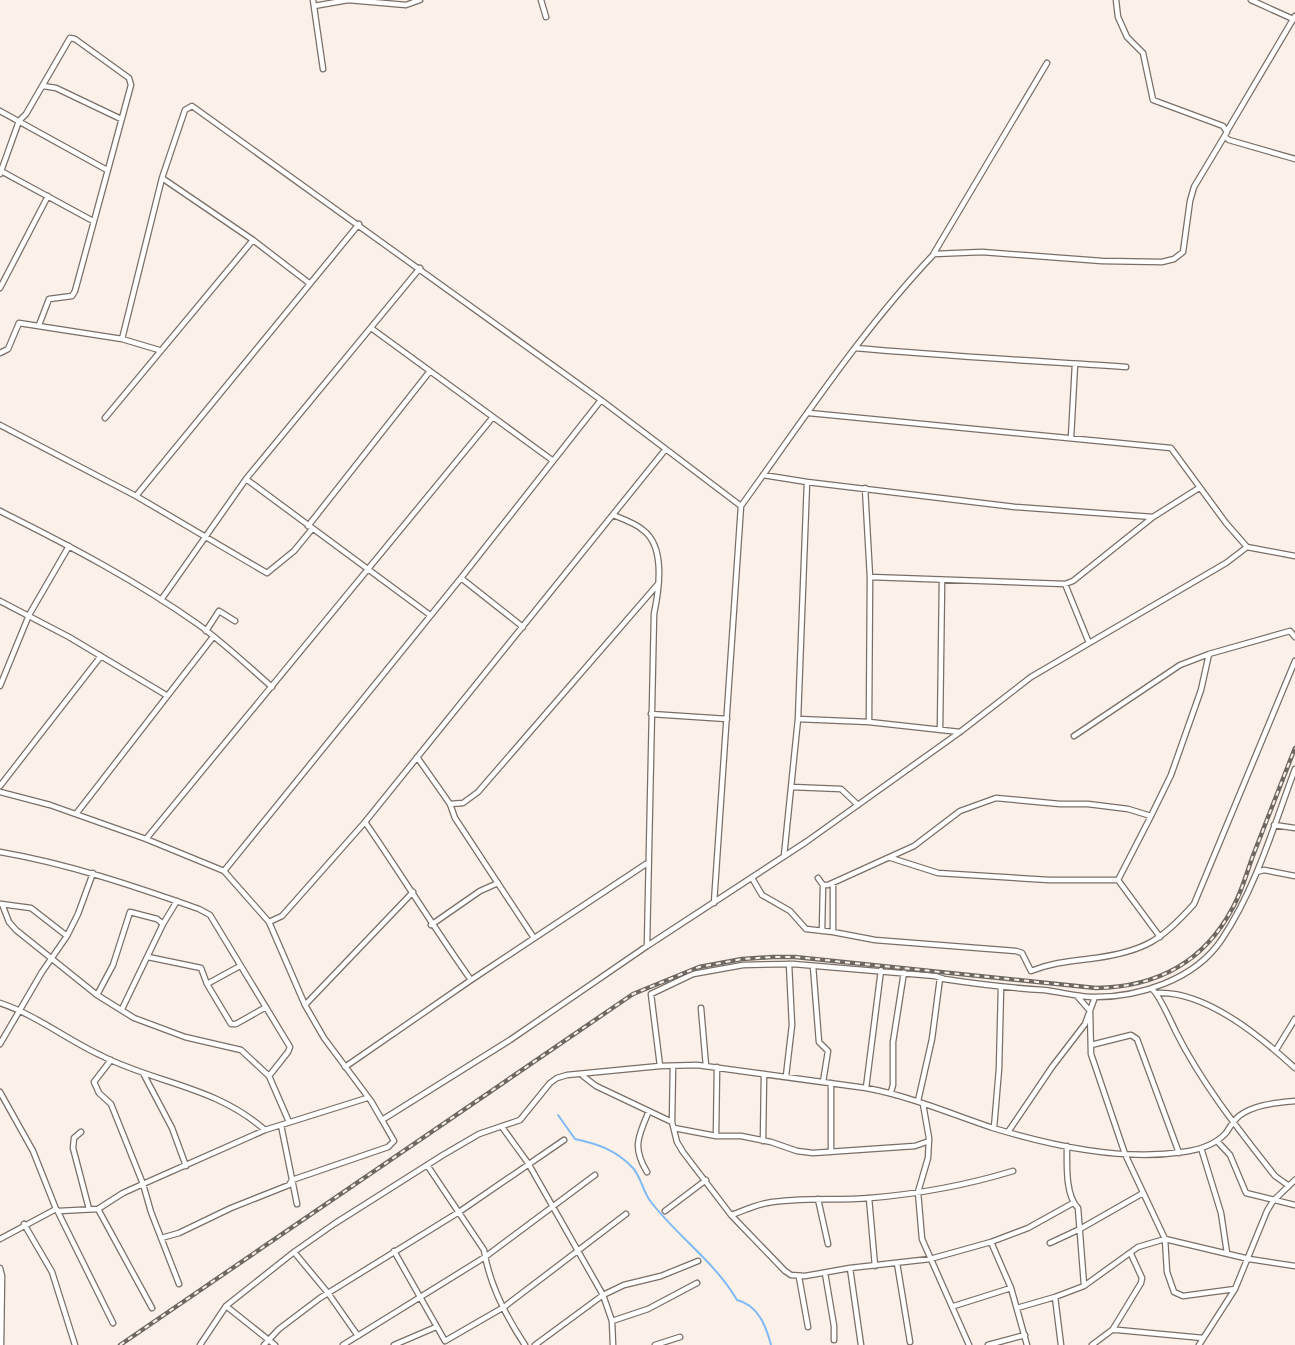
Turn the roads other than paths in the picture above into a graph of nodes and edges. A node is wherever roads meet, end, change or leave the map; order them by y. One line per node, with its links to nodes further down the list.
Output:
1 (420, 0): 5 (street)
2 (541, 0): 6 (street)
3 (1116, 0): 14 (street)
4 (1251, 0): 7 (street)
5 (313, 3): 9 (street)
6 (546, 17)
7 (1294, 17): 14 (street)
8 (1047, 63): 23 (street)
9 (323, 69)
10 (42, 86): 12 (street); 12 (street); 13 (street)
11 (0, 111): 13 (street)
12 (121, 119): 16 (street)
13 (19, 121): 16 (street); 17 (street)
14 (1226, 135): 15 (street); 23 (street)
15 (1295, 159)
16 (107, 170): 20 (street)
17 (1, 172): 19 (street)
18 (162, 178): 21 (street); 22 (street); 29 (street)
19 (48, 196): 20 (street); 26 (street)
20 (93, 221): 27 (street)
21 (359, 224): 24 (street); 25 (street)
22 (253, 240): 25 (street); 31 (street)
23 (934, 254): 30 (street)
24 (420, 268): 28 (street); 36 (street)
25 (309, 283): 49 (street)
26 (0, 288)
27 (39, 325): 29 (street); 32 (street)
28 (371, 328): 35 (street); 45 (street)
29 (122, 339): 31 (street)
30 (854, 348): 33 (street); 37 (street)
31 (159, 350): 39 (street)
32 (0, 353)
33 (1076, 364): 34 (street); 41 (street)
34 (1126, 367)
35 (430, 371): 38 (street); 54 (street)
36 (601, 400): 42 (street); 43 (street)
37 (808, 413): 41 (street); 44 (street)
38 (493, 417): 43 (street); 59 (street)
39 (105, 418)
40 (0, 425): 49 (street)
41 (1070, 438): 48 (street)
42 (665, 450): 50 (street); 52 (street)
43 (552, 460): 61 (street)
44 (763, 475): 46 (street); 50 (street)
45 (246, 479): 54 (street); 55 (street)
46 (807, 482): 47 (street); 83 (street)
47 (865, 488): 53 (street); 60 (street)
48 (1199, 488): 53 (street); 57 (street)
49 (136, 496): 55 (street)
50 (741, 506): 82 (street)
51 (0, 511): 56 (street)
52 (613, 515): 63 (street); 70 (street)
53 (1153, 517): 64 (street)
54 (310, 527): 55 (street); 59 (street)
55 (205, 534): 65 (street)
56 (69, 546): 65 (street); 67 (street)
57 (1247, 547): 58 (street); 74 (street)
58 (1295, 556)
59 (368, 569): 68 (street); 79 (street)
60 (870, 577): 62 (street); 84 (street)
61 (461, 578): 68 (street); 70 (street)
62 (942, 580): 64 (street); 85 (street)
63 (658, 584): 81 (street); 94 (street)
64 (1065, 584): 74 (street)
65 (161, 600): 71 (street)
66 (0, 601): 67 (street)
67 (29, 615): 76 (street); 78 (street)
68 (430, 615): 106 (street)
69 (235, 621): 71 (street)
70 (523, 627): 88 (street)
71 (205, 631): 72 (street)
72 (213, 637): 79 (street); 80 (street)
73 (1295, 637): 75 (street)
74 (1088, 643): 86 (street)
75 (1209, 654): 87 (street); 97 (street)
76 (101, 656): 80 (street); 91 (street)
77 (1295, 661): 126 (street)
78 (0, 686)
79 (272, 687): 101 (street)
80 (166, 695): 96 (street)
81 (652, 714): 82 (street); 105 (street)
82 (727, 719): 118 (street)
83 (798, 719): 84 (street); 92 (street)
84 (869, 722): 85 (street)
85 (940, 730): 86 (street)
86 (960, 732): 95 (street)
87 (1074, 736)
88 (417, 757): 94 (street); 98 (street)
89 (1295, 769): 90 (street)
90 (1293, 780): 99 (street)
91 (0, 786)
92 (791, 787): 95 (street); 103 (street)
93 (0, 792): 96 (street)
94 (450, 804): 113 (street)
95 (858, 805): 103 (street)
96 (76, 814): 101 (street)
97 (1151, 816): 104 (street); 112 (street)
98 (365, 822): 116 (street); 120 (street)
99 (1274, 825): 100 (street); 108 (street)
100 (1295, 828)
101 (146, 839): 106 (street)
102 (0, 852): 107 (street)
103 (784, 856): 110 (street)
104 (890, 857): 112 (street); 114 (street)
105 (647, 864): 127 (street); 128 (street)
106 (224, 871): 120 (street)
107 (93, 873): 117 (street); 125 (street)
108 (1256, 873): 109 (street); 140 (street)
109 (1295, 876)
110 (752, 878): 118 (street); 123 (street)
111 (818, 878): 115 (street)
112 (1118, 880): 126 (street)
113 (498, 883): 122 (street); 127 (street)
114 (833, 883): 115 (street); 124 (street)
115 (823, 885): 123 (street)
116 (413, 892): 122 (street); 146 (street)
117 (177, 901): 121 (street); 132 (street)
118 (714, 903): 128 (street)
119 (1, 904): 125 (street); 130 (street)
120 (269, 922): 146 (street)
121 (163, 924): 129 (street); 142 (street)
122 (431, 925): 137 (street)
123 (822, 931): 124 (street)
124 (833, 932): 126 (street)
125 (67, 936): 130 (street)
126 (1160, 937)
127 (534, 938): 137 (street)
128 (647, 946): 177 (street)
129 (148, 957): 138 (street); 149 (street)
130 (50, 960): 142 (street); 150 (street)
131 (789, 964): 133 (street); 157 (street); 167 (street)
132 (240, 966): 138 (street); 147 (street)
133 (813, 966): 134 (street); 168 (street)
134 (881, 970): 135 (street); 170 (street)
135 (904, 972): 136 (street); 172 (street)
136 (940, 978): 139 (street); 175 (street)
137 (471, 980): 161 (street)
138 (207, 984): 147 (street)
139 (1002, 988): 143 (street); 184 (street)
140 (1152, 989): 141 (street); 144 (street)
141 (1158, 993): 155 (street); 178 (street)
142 (97, 995): 149 (street)
143 (1077, 996): 144 (street); 151 (street)
144 (1095, 997): 151 (street)
145 (0, 1003): 150 (street)
146 (305, 1005): 161 (street)
147 (266, 1007): 166 (street)
148 (701, 1008): 159 (street)
149 (122, 1009): 166 (street)
150 (22, 1010): 153 (street); 156 (street)
151 (1090, 1011): 154 (street); 187 (street)
152 (1295, 1019): 155 (street)
153 (0, 1044)
154 (1091, 1045): 196 (street); 197 (street)
155 (1276, 1050): 162 (street)
156 (111, 1060): 163 (street); 207 (street)
157 (660, 1066): 158 (street); 165 (street)
158 (673, 1066): 159 (street); 180 (street)
159 (706, 1066): 160 (street)
160 (718, 1067): 164 (street); 188 (street)
161 (345, 1068): 173 (street)
162 (1295, 1068)
163 (143, 1073): 185 (street); 200 (street)
164 (764, 1074): 167 (street); 190 (street)
165 (582, 1075): 176 (street); 182 (street)
166 (269, 1076): 179 (street)
167 (786, 1076): 168 (street)
168 (823, 1082): 169 (street)
169 (831, 1083): 170 (street); 195 (street)
170 (866, 1088): 172 (street)
171 (0, 1092): 220 (street)
172 (890, 1093): 175 (street)
173 (368, 1098): 177 (street); 179 (street)
174 (1295, 1101): 178 (street)
175 (920, 1102): 184 (street); 191 (street)
176 (649, 1111): 180 (street); 202 (street)
177 (382, 1119): 204 (street)
178 (1234, 1121): 192 (street); 208 (street)
179 (289, 1122): 181 (street)
180 (671, 1122): 183 (street)
181 (281, 1125): 185 (street); 204 (street)
182 (502, 1127): 198 (street); 199 (street)
183 (674, 1128): 188 (street); 205 (street)
184 (994, 1128): 187 (street)
185 (265, 1129): 200 (street)
186 (81, 1132): 218 (street)
187 (1008, 1132): 193 (street)
188 (716, 1136): 190 (street)
189 (564, 1140): 198 (street)
190 (764, 1141): 195 (street)
191 (929, 1141): 195 (street); 209 (street)
192 (1217, 1141): 194 (street); 213 (street)
193 (1067, 1146): 197 (street); 214 (street)
194 (1201, 1149): 196 (street); 236 (street)
195 (831, 1152)
196 (1179, 1153): 197 (street)
197 (1125, 1154): 210 (street)
198 (528, 1164): 217 (street); 222 (street)
199 (427, 1165): 222 (street); 234 (street)
200 (186, 1166): 207 (street)
201 (1013, 1171): 209 (street)
202 (647, 1172)
203 (595, 1175): 217 (street)
204 (292, 1180): 215 (street); 227 (street)
205 (706, 1180): 221 (street); 224 (street)
206 (1295, 1180): 208 (street)
207 (143, 1184): 219 (street); 227 (street)
208 (1289, 1186): 213 (street)
209 (918, 1192): 211 (street); 239 (street)
210 (1143, 1193): 226 (street); 229 (street)
211 (869, 1198): 212 (street); 243 (street)
212 (818, 1199): 224 (street); 232 (street)
213 (1273, 1201): 216 (street); 240 (street)
214 (1073, 1203): 226 (street); 230 (street)
215 (297, 1204)
216 (1295, 1205)
217 (552, 1208): 235 (street); 238 (street)
218 (89, 1209): 219 (street); 220 (street)
219 (99, 1209): 261 (street)
220 (58, 1210): 225 (street); 264 (street)
221 (665, 1211)
222 (459, 1212): 233 (street); 238 (street)
223 (626, 1214): 235 (street)
224 (731, 1214): 248 (street)
225 (24, 1224): 228 (street); 276 (street)
226 (1080, 1229): 231 (street); 251 (street)
227 (161, 1238): 250 (street)
228 (0, 1239)
229 (1165, 1239): 236 (street); 237 (street); 253 (street)
230 (991, 1242): 239 (street); 252 (street)
231 (1050, 1243)
232 (828, 1244)
233 (394, 1251): 254 (street); 257 (street)
234 (294, 1252): 254 (street); 258 (street)
235 (577, 1252): 255 (street); 260 (street)
236 (1227, 1253): 240 (street)
237 (1130, 1254): 251 (street); 267 (street)
238 (485, 1257): 257 (street); 260 (street)
239 (930, 1259): 242 (street); 259 (street)
240 (1249, 1259): 244 (street); 253 (street)
241 (698, 1261): 255 (street)
242 (897, 1263): 243 (street); 273 (street)
243 (875, 1265): 246 (street)
244 (1295, 1266)
245 (0, 1268): 275 (street)
246 (850, 1268): 247 (street); 285 (street)
247 (825, 1273): 248 (street); 272 (street)
248 (799, 1277): 266 (street)
249 (697, 1283): 263 (street)
250 (178, 1284)
251 (1084, 1286): 256 (street)
252 (1011, 1288): 259 (street); 262 (street)
253 (1236, 1289): 271 (street)
254 (328, 1293): 269 (street); 274 (street)
255 (603, 1295): 263 (street); 282 (street)
256 (1055, 1297): 262 (street); 289 (street)
257 (421, 1299): 265 (street); 269 (street)
258 (226, 1306): 274 (street); 277 (street)
259 (954, 1306): 286 (street)
260 (504, 1307): 265 (street); 281 (street)
261 (152, 1308)
262 (1017, 1308): 268 (street)
263 (612, 1321): 283 (street)
264 (113, 1323)
265 (436, 1327): 280 (street)
266 (808, 1327)
267 (1112, 1330): 271 (street); 290 (street)
268 (1025, 1335): 287 (street); 288 (street)
269 (358, 1336): 279 (street)
270 (680, 1337): 284 (street)
271 (1203, 1338): 291 (street)
272 (834, 1340)
273 (910, 1342)
274 (266, 1343): 278 (street)
275 (1, 1345)
276 (75, 1345)
277 (200, 1345)
278 (275, 1345)
279 (343, 1345)
280 (394, 1345)
281 (525, 1345)
282 (535, 1345)
283 (613, 1345)
284 (655, 1345)
285 (861, 1345)
286 (969, 1345)
287 (988, 1345)
288 (1027, 1345)
289 (1061, 1345)
290 (1092, 1345)
291 (1199, 1345)

